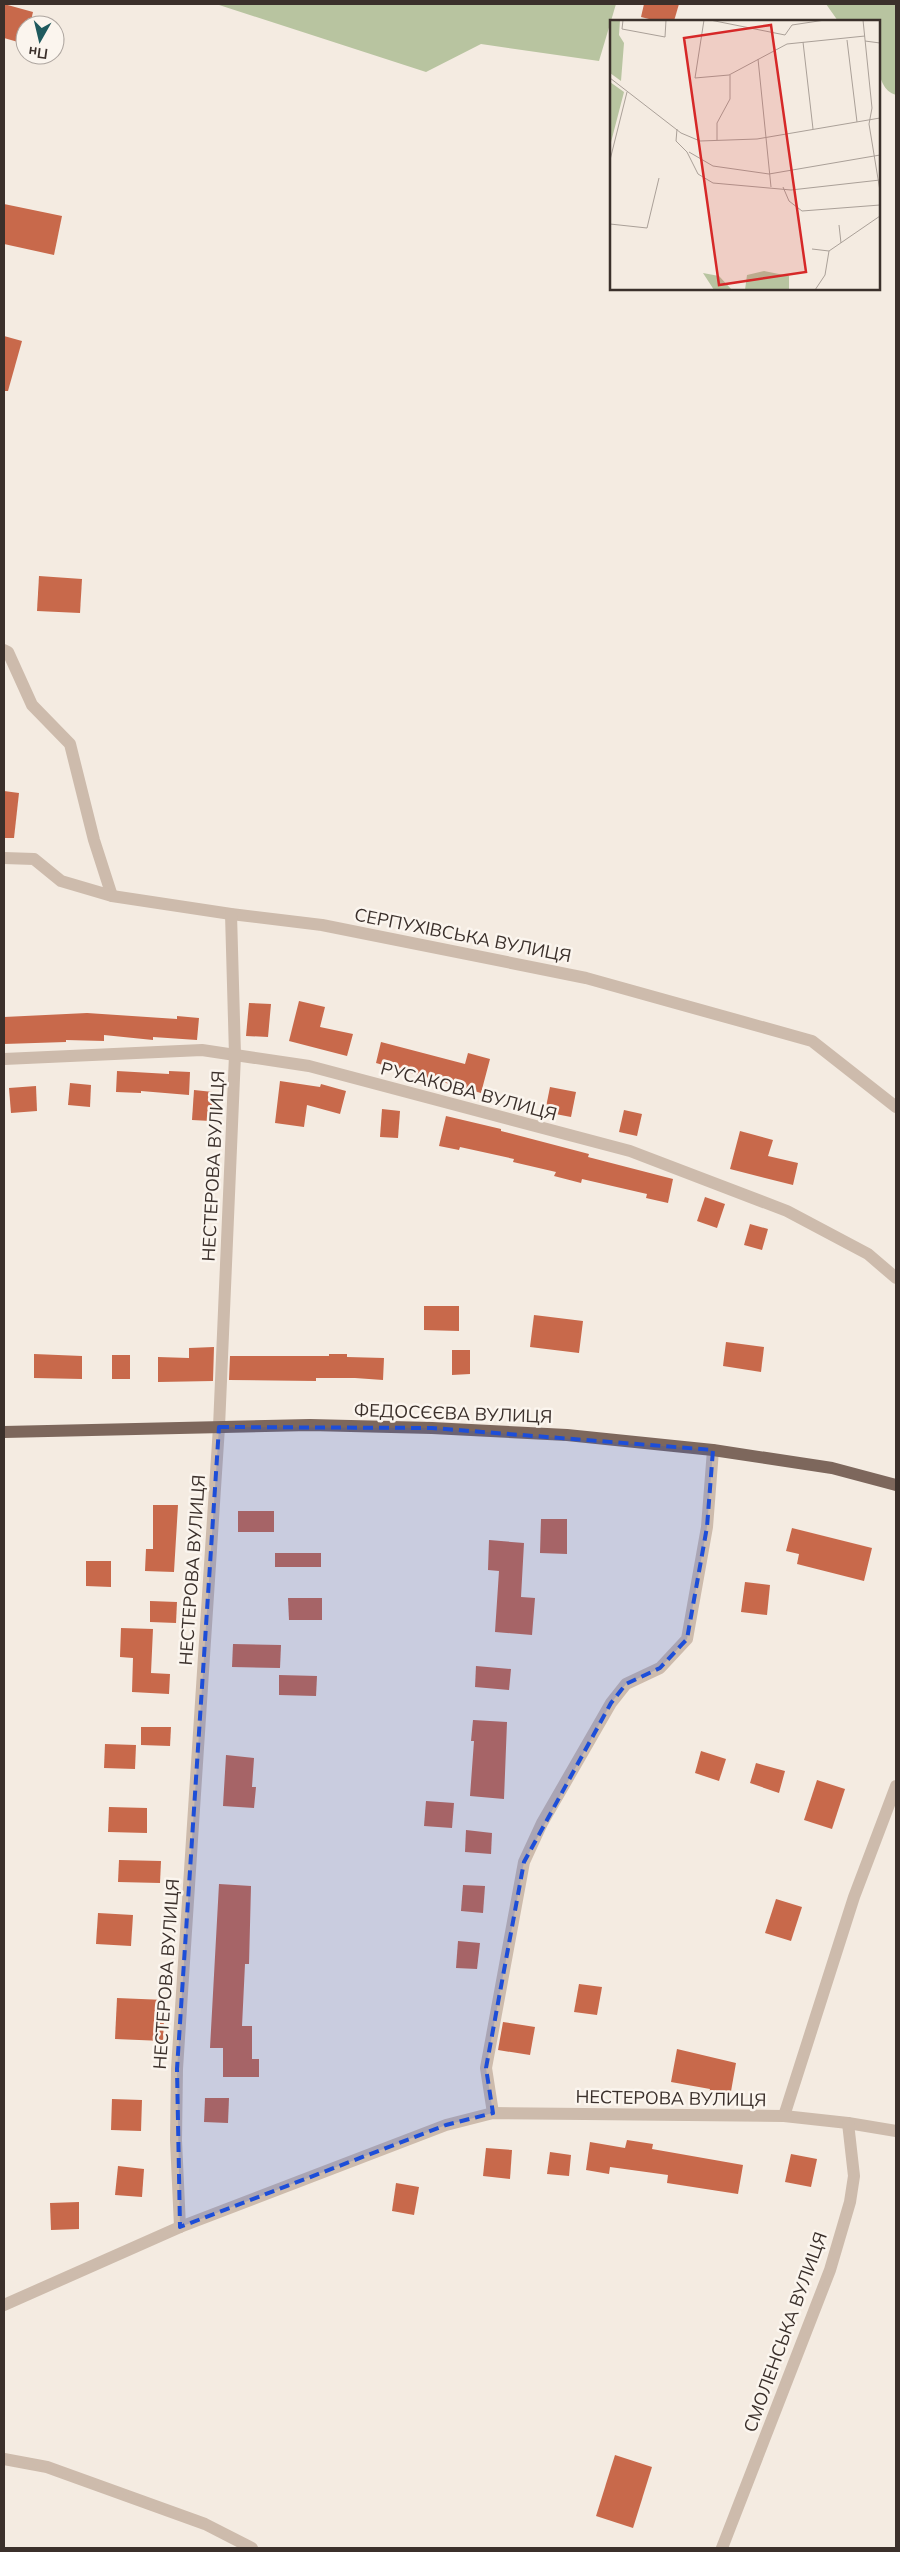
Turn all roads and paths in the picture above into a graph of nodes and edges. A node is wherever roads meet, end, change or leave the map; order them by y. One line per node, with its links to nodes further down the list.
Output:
1 (4, 650): 3 (street)
2 (4, 858): 3 (street, СЕРПУХІВСЬКА ВУЛИЦЯ)
3 (112, 896): 4 (street, СЕРПУХІВСЬКА ВУЛИЦЯ)
4 (231, 914): 5 (street, НЕСТЕРОВА ВУЛИЦЯ); 7 (street, СЕРПУХІВСЬКА ВУЛИЦЯ)
5 (236, 1054): 6 (street, РУСАКОВА ВУЛИЦЯ); 8 (street, РУСАКОВА ВУЛИЦЯ); 9 (street, НЕСТЕРОВА ВУЛИЦЯ)
6 (4, 1059)
7 (896, 1107)
8 (896, 1278)
9 (218, 1427): 10 (main road, ФЕДОСЄЄВА ВУЛИЦЯ); 11 (main road, ФЕДОСЄЄВА ВУЛИЦЯ); 18 (street, НЕСТЕРОВА ВУЛИЦЯ)
10 (4, 1432)
11 (712, 1450): 12 (main road, ФЕДОСЄЄВА ВУЛИЦЯ); 14 (street)
12 (896, 1485)
13 (896, 1786): 15 (street)
14 (493, 2113): 15 (street, НЕСТЕРОВА ВУЛИЦЯ); 18 (street, НЕСТЕРОВА ВУЛИЦЯ)
15 (784, 2116): 16 (street, НЕСТЕРОВА ВУЛИЦЯ)
16 (848, 2123): 17 (street, НЕСТЕРОВА ВУЛИЦЯ); 22 (street, СМОЛЕНСЬКА ВУЛИЦЯ)
17 (896, 2132)
18 (180, 2227): 19 (street, НЕСТЕРОВА ВУЛИЦЯ)
19 (4, 2305)
20 (4, 2459): 21 (street)
21 (252, 2548)
22 (722, 2548)

